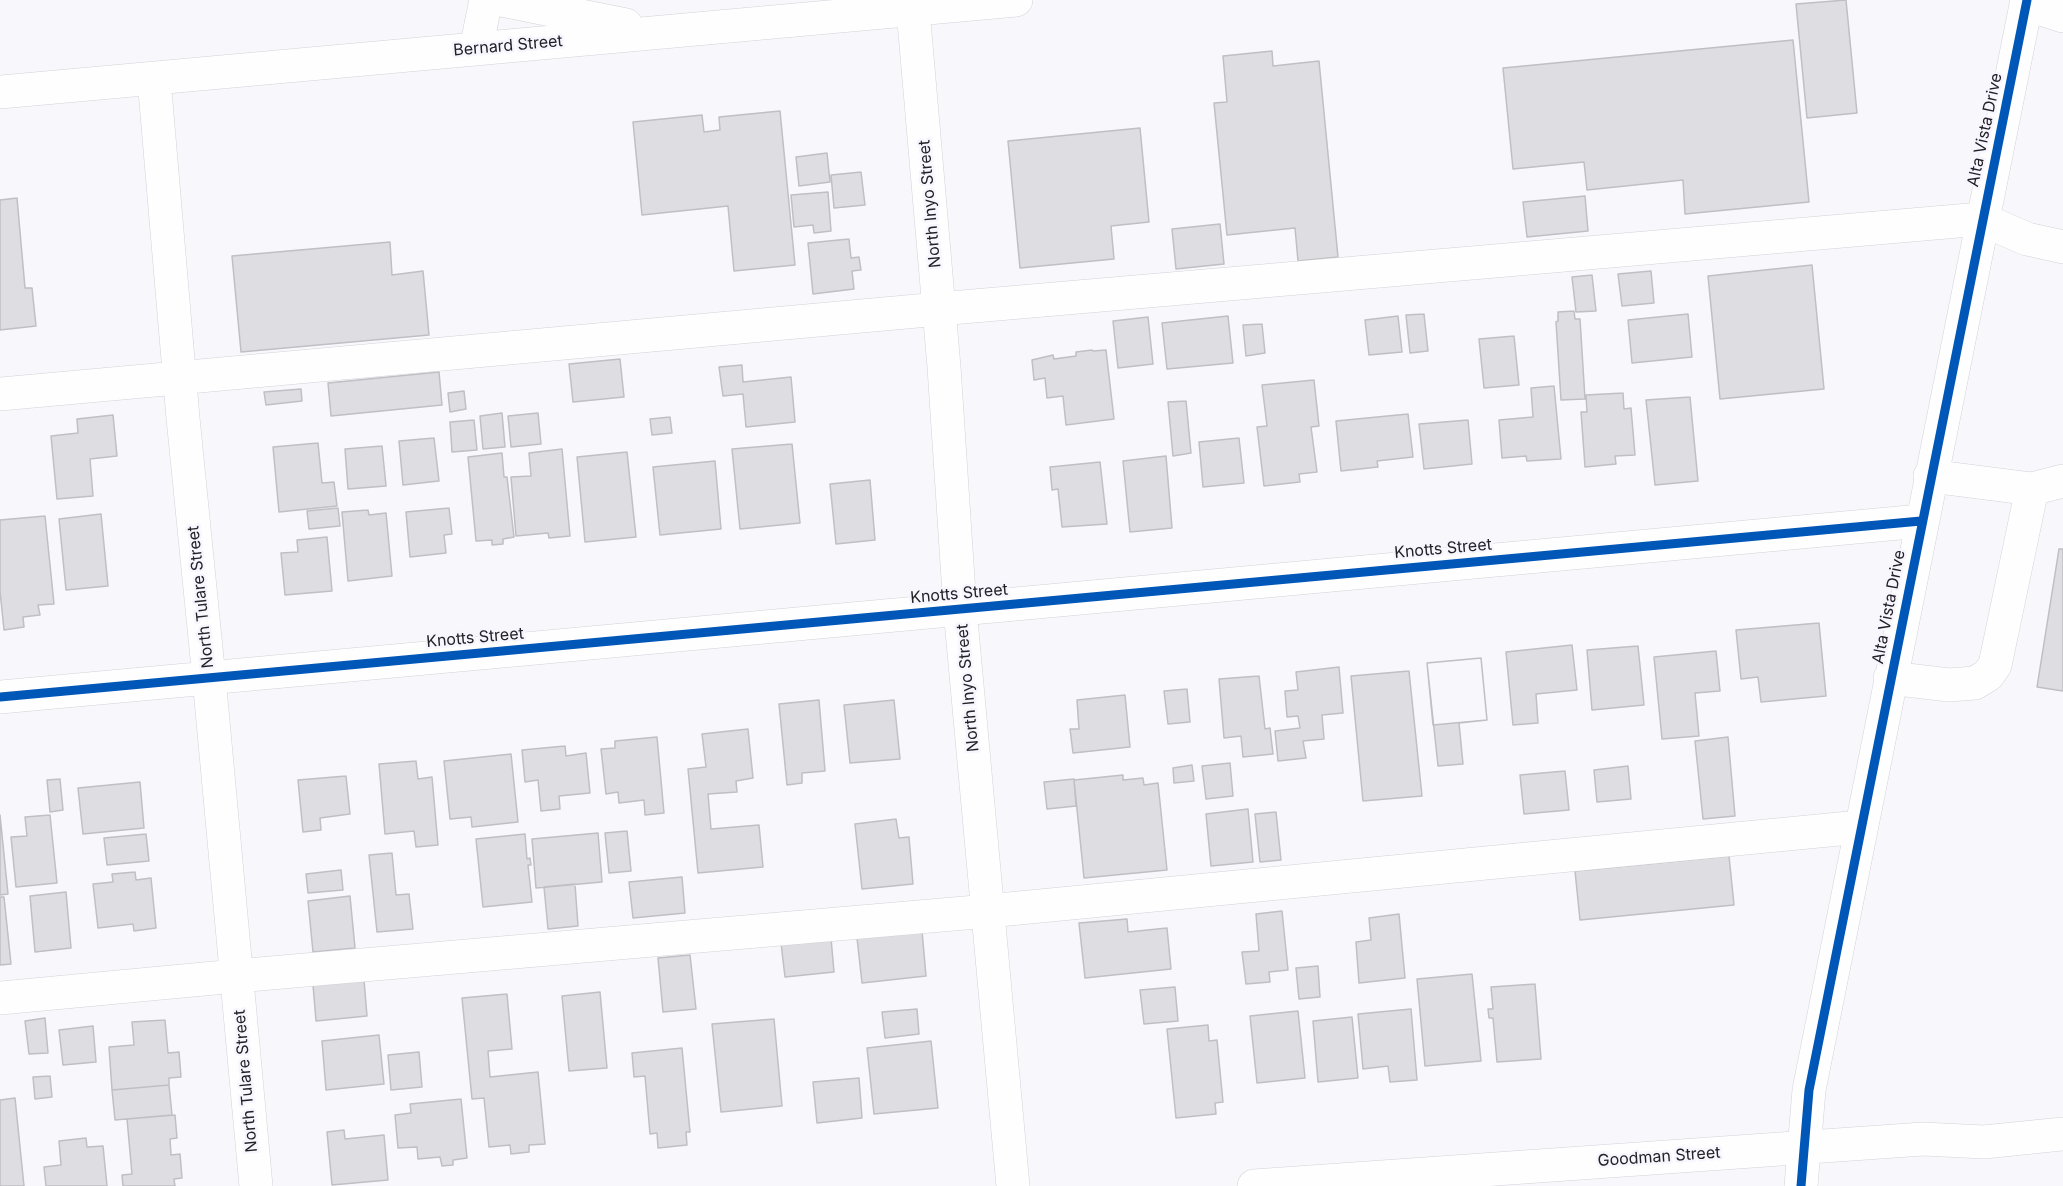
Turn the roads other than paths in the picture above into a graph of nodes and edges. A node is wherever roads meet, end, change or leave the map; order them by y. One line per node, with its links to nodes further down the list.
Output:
1 (486, 0): 8 (street)
2 (502, 0): 7 (street)
3 (1016, 0): 5 (street, Bernard Street)
4 (2026, 2): 6 (street); 11 (street, Alta Vista Drive)
5 (913, 10): 7 (street, Bernard Street); 13 (street, North Inyo Street)
6 (2063, 16)
7 (660, 32): 8 (street, Bernard Street)
8 (476, 49): 9 (street, Bernard Street)
9 (154, 79): 10 (street, Bernard Street); 14 (street, North Tulare Street)
10 (0, 92)
11 (1981, 219): 12 (street); 13 (street); 16 (street, Alta Vista Drive)
12 (2063, 247)
13 (939, 309): 14 (street); 19 (street, North Inyo Street)
14 (179, 378): 15 (street); 20 (street, North Tulare Street)
15 (0, 394)
16 (1930, 476): 17 (street); 18 (street, Alta Vista Drive)
17 (2048, 485): 21 (street)
18 (1921, 521): 19 (street, Knotts Street); 21 (street, Alta Vista Drive)
19 (960, 609): 20 (street, Knotts Street); 24 (street, North Inyo Street)
20 (209, 678): 22 (street, Knotts Street); 25 (street, North Tulare Street)
21 (1890, 678): 23 (street, Alta Vista Drive)
22 (0, 697)
23 (1860, 827): 24 (street); 28 (street, Alta Vista Drive)
24 (988, 911): 25 (street); 30 (street, North Inyo Street)
25 (237, 976): 26 (street); 29 (street, North Tulare Street)
26 (0, 998)
27 (2063, 1134): 28 (street, Goodman Street)
28 (1804, 1147): 31 (street, Goodman Street); 32 (street, Alta Vista Drive)
29 (255, 1186)
30 (1013, 1186)
31 (1254, 1186)
32 (1801, 1186)

